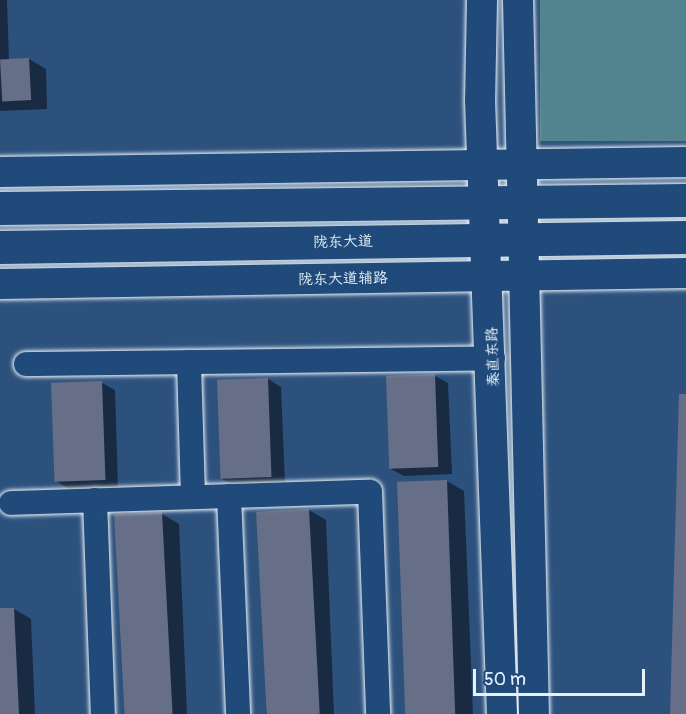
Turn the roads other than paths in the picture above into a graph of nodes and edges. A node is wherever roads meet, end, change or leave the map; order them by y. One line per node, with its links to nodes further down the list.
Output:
1 (482, 0): 5 (street, 秦直东路)
2 (518, 0): 4 (street)
3 (686, 162): 4 (street)
4 (519, 164): 5 (street); 9 (street)
5 (484, 165): 6 (street); 8 (street, 秦直东路)
6 (0, 172)
7 (686, 200): 9 (main road)
8 (485, 202): 9 (main road); 10 (main road); 12 (street, 秦直东路)
9 (520, 202): 13 (street)
10 (0, 208)
11 (686, 237): 13 (main road, 陇东大道)
12 (487, 240): 13 (main road, 陇东大道); 14 (main road, 陇东大道); 17 (street, 秦直东路)
13 (522, 240): 16 (street)
14 (0, 247)
15 (686, 273): 16 (street, 陇东大道辅路)
16 (523, 276): 17 (street, 陇东大道辅路); 30 (street)
17 (489, 277): 18 (street, 陇东大道辅路); 19 (street, 秦直东路)
18 (0, 284)
19 (493, 357): 20 (street); 29 (street, 秦直东路)
20 (189, 362): 21 (street); 23 (street)
21 (26, 364)
22 (230, 496): 23 (street); 27 (street); 28 (street)
23 (193, 497): 24 (street)
24 (95, 500): 25 (street); 26 (street)
25 (11, 503)
26 (102, 714)
27 (238, 714)
28 (378, 714)
29 (502, 714)
30 (534, 714)

